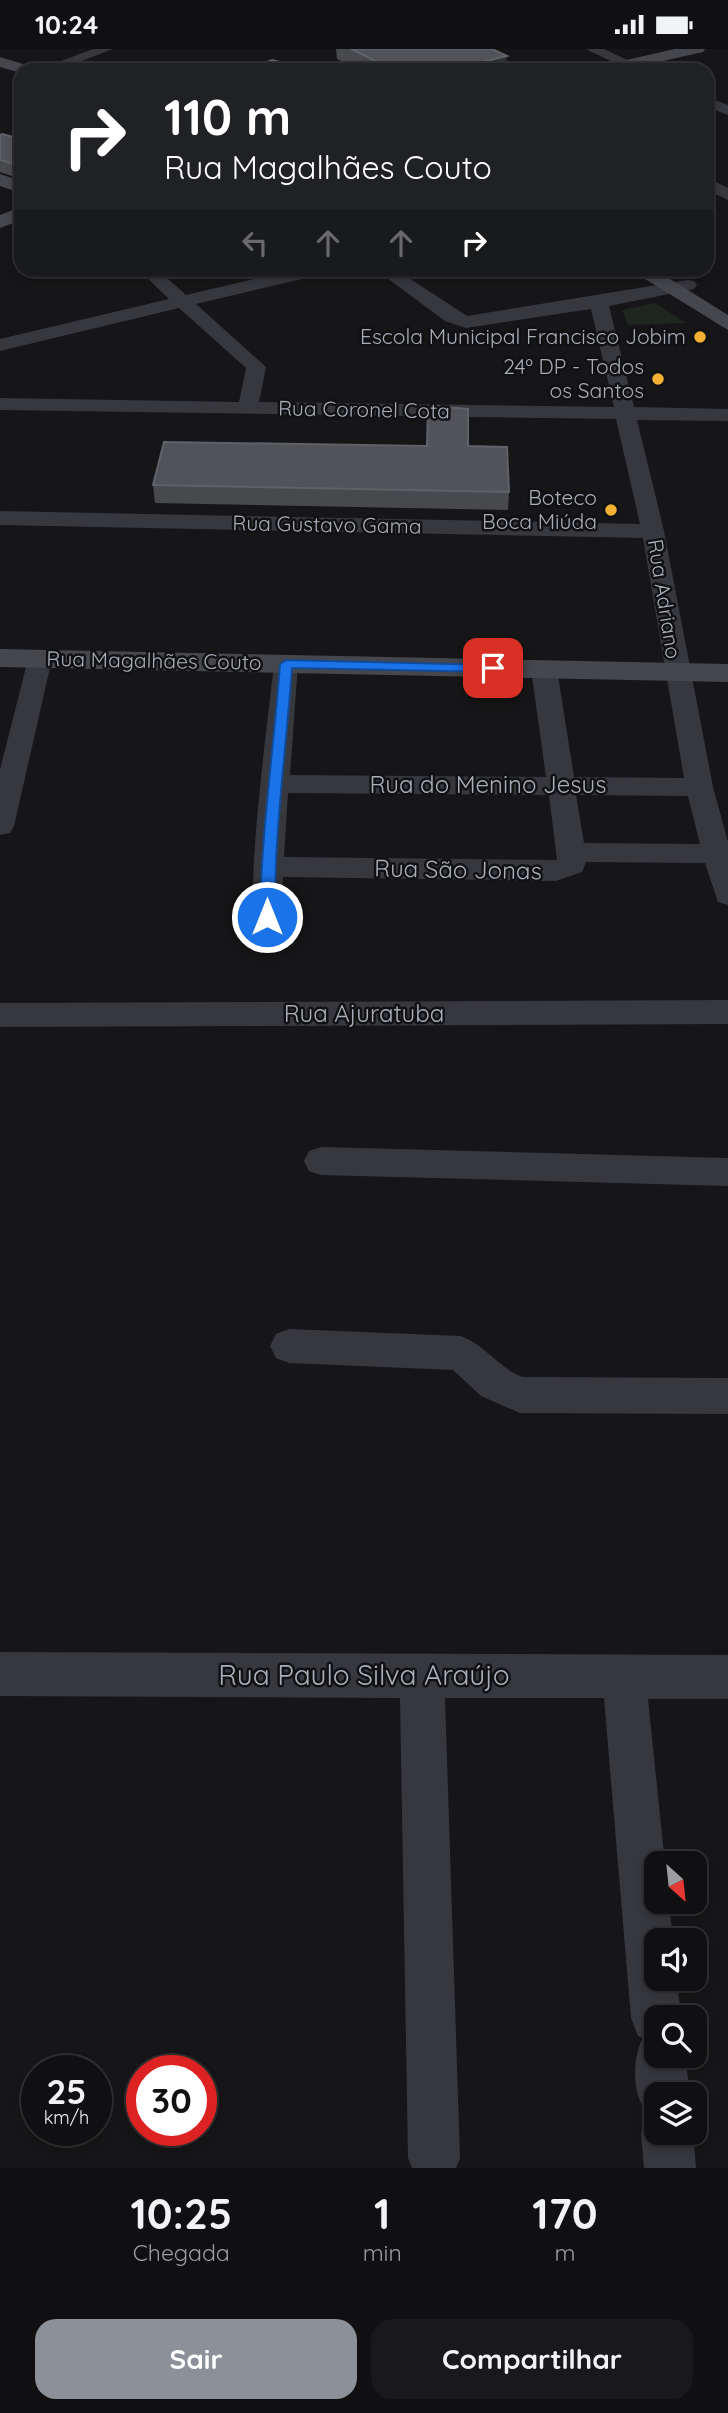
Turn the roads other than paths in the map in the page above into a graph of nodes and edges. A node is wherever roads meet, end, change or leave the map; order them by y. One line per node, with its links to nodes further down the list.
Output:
1 (106, 49): 4 (street)
2 (593, 49): 5 (street)
3 (697, 49): 6 (street)
4 (65, 63)
5 (626, 63)
6 (649, 63)
7 (155, 277): 11 (street)
8 (286, 277): 11 (street)
9 (394, 277): 12 (street)
10 (674, 281): 12 (street); 13 (street); 14 (street)
11 (182, 301): 15 (street); 17 (street)
12 (599, 302): 18 (street, Rua Adriano)
13 (728, 308)
14 (728, 324)
15 (0, 345)
16 (0, 404): 17 (street, Rua Coronel Cota)
17 (248, 408): 18 (street, Rua Coronel Cota)
18 (623, 415): 19 (street, Rua Coronel Cota); 21 (street, Rua Adriano)
19 (728, 415)
20 (0, 518): 21 (street, Rua Gustavo Gama)
21 (653, 531): 26 (street, Rua Adriano)
22 (0, 658): 23 (street, Rua Magalhães Couto)
23 (40, 659): 24 (street, Rua Magalhães Couto); 31 (street)
24 (286, 664): 25 (street, Rua Magalhães Couto); 28 (street)
25 (544, 669): 26 (street, Rua Magalhães Couto); 29 (street)
26 (676, 673): 27 (street, Rua Magalhães Couto); 30 (street, Rua Adriano)
27 (728, 673)
28 (278, 784): 29 (street, Rua do Menino Jesus); 34 (street)
29 (562, 785): 30 (street, Rua do Menino Jesus); 32 (street)
30 (699, 787): 33 (street, Rua Adriano)
31 (0, 826)
32 (571, 852): 33 (street, Rua São Jonas); 34 (street, Rua São Jonas)
33 (716, 854): 35 (street, Rua Adriano)
34 (268, 867): 36 (street)
35 (728, 895)
36 (267, 917)
37 (728, 1012): 38 (street, Rua Ajuratuba)
38 (0, 1015)
39 (321, 1161): 40 (street)
40 (728, 1172)
41 (289, 1346): 42 (street)
42 (728, 1396)
43 (0, 1674): 44 (street, Rua Paulo Silva Araújo)
44 (422, 1675): 45 (street, Rua Paulo Silva Araújo); 49 (street)
45 (624, 1676): 46 (street, Rua Paulo Silva Araújo); 47 (street)
46 (728, 1677)
47 (655, 2005)
48 (668, 2145): 50 (street)
49 (434, 2158)
50 (670, 2168)

